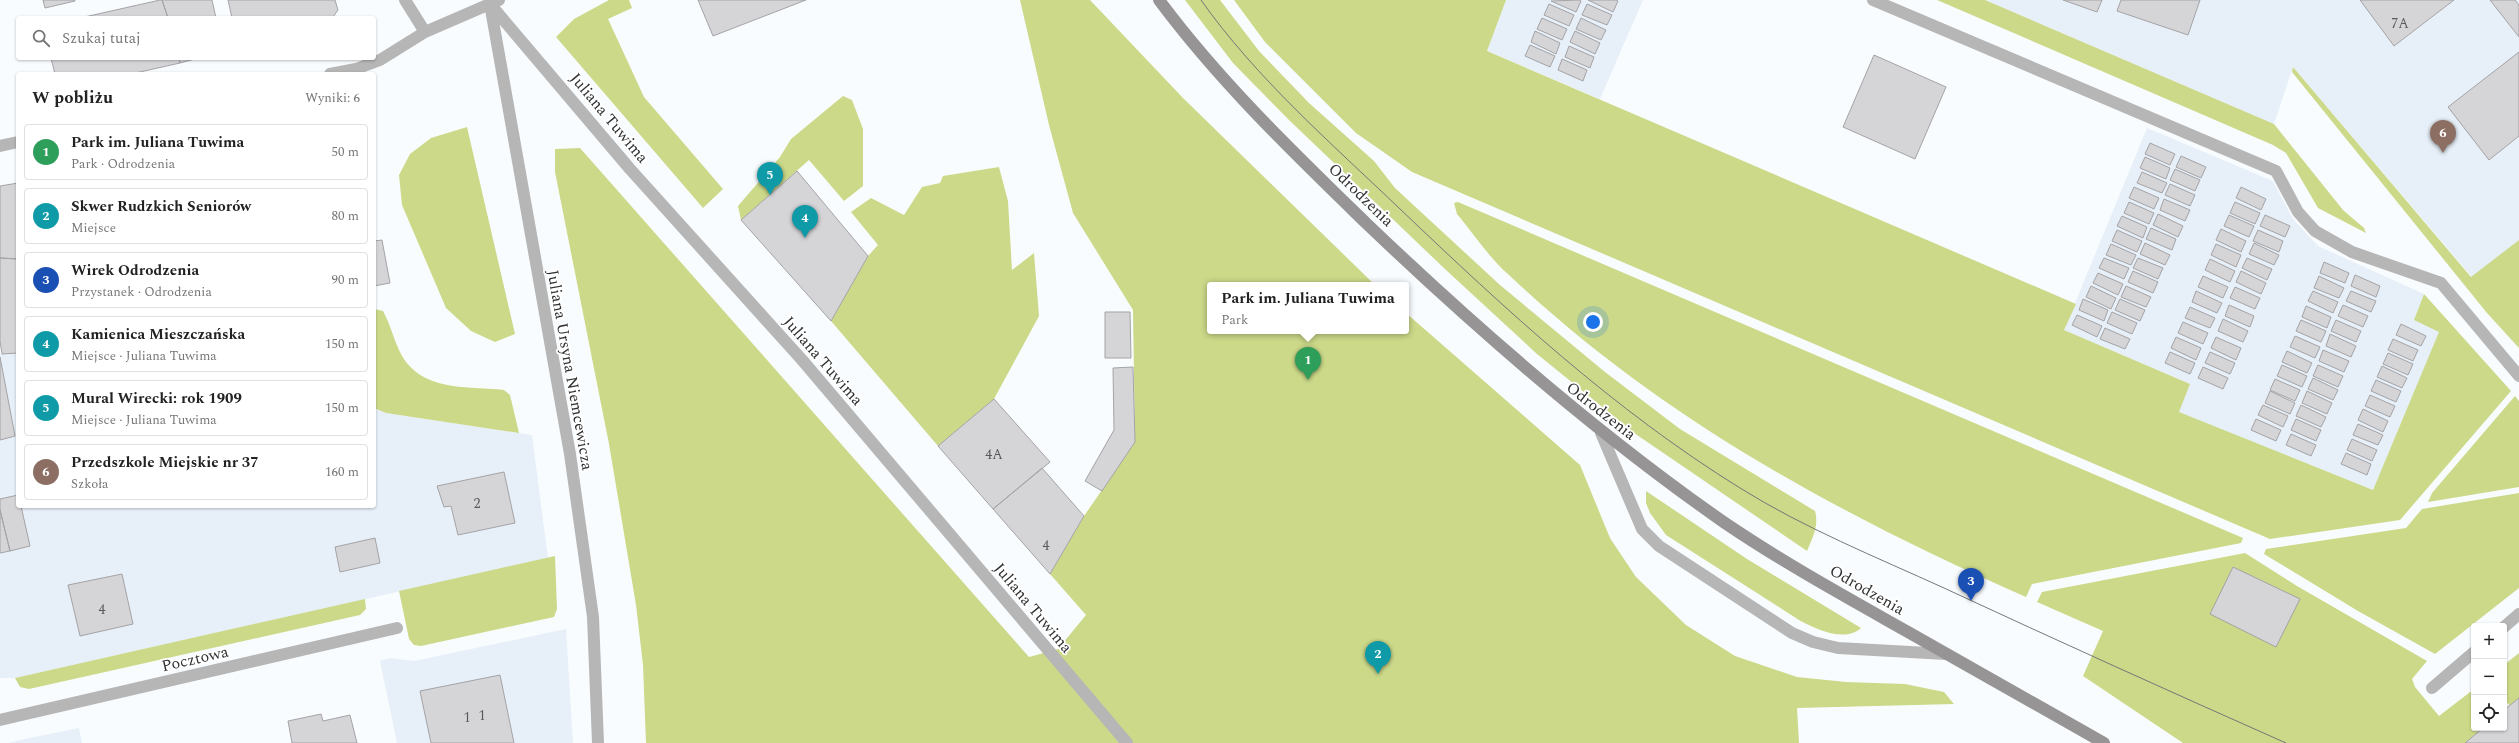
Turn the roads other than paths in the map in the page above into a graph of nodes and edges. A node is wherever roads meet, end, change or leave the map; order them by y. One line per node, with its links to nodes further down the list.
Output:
1 (405, 0): 5 (street)
2 (1159, 0): 10 (street, Odrodzenia)
3 (1873, 0): 9 (street)
4 (494, 2): 5 (street); 18 (street, Juliana Ursyna Niemcewicza); 19 (street, Juliana Tuwima)
5 (425, 32): 6 (street)
6 (339, 72)
7 (16, 142): 8 (street)
8 (0, 146)
9 (2519, 376)
10 (1602, 433): 14 (street, Odrodzenia); 14 (street)
11 (2519, 614): 12 (street)
12 (2507, 624)
13 (397, 628): 17 (street, Pocztowa)
14 (1946, 654): 20 (street, Odrodzenia)
15 (2471, 655): 16 (street)
16 (2432, 688)
17 (0, 720)
18 (598, 743)
19 (1127, 743)
20 (2104, 743)

